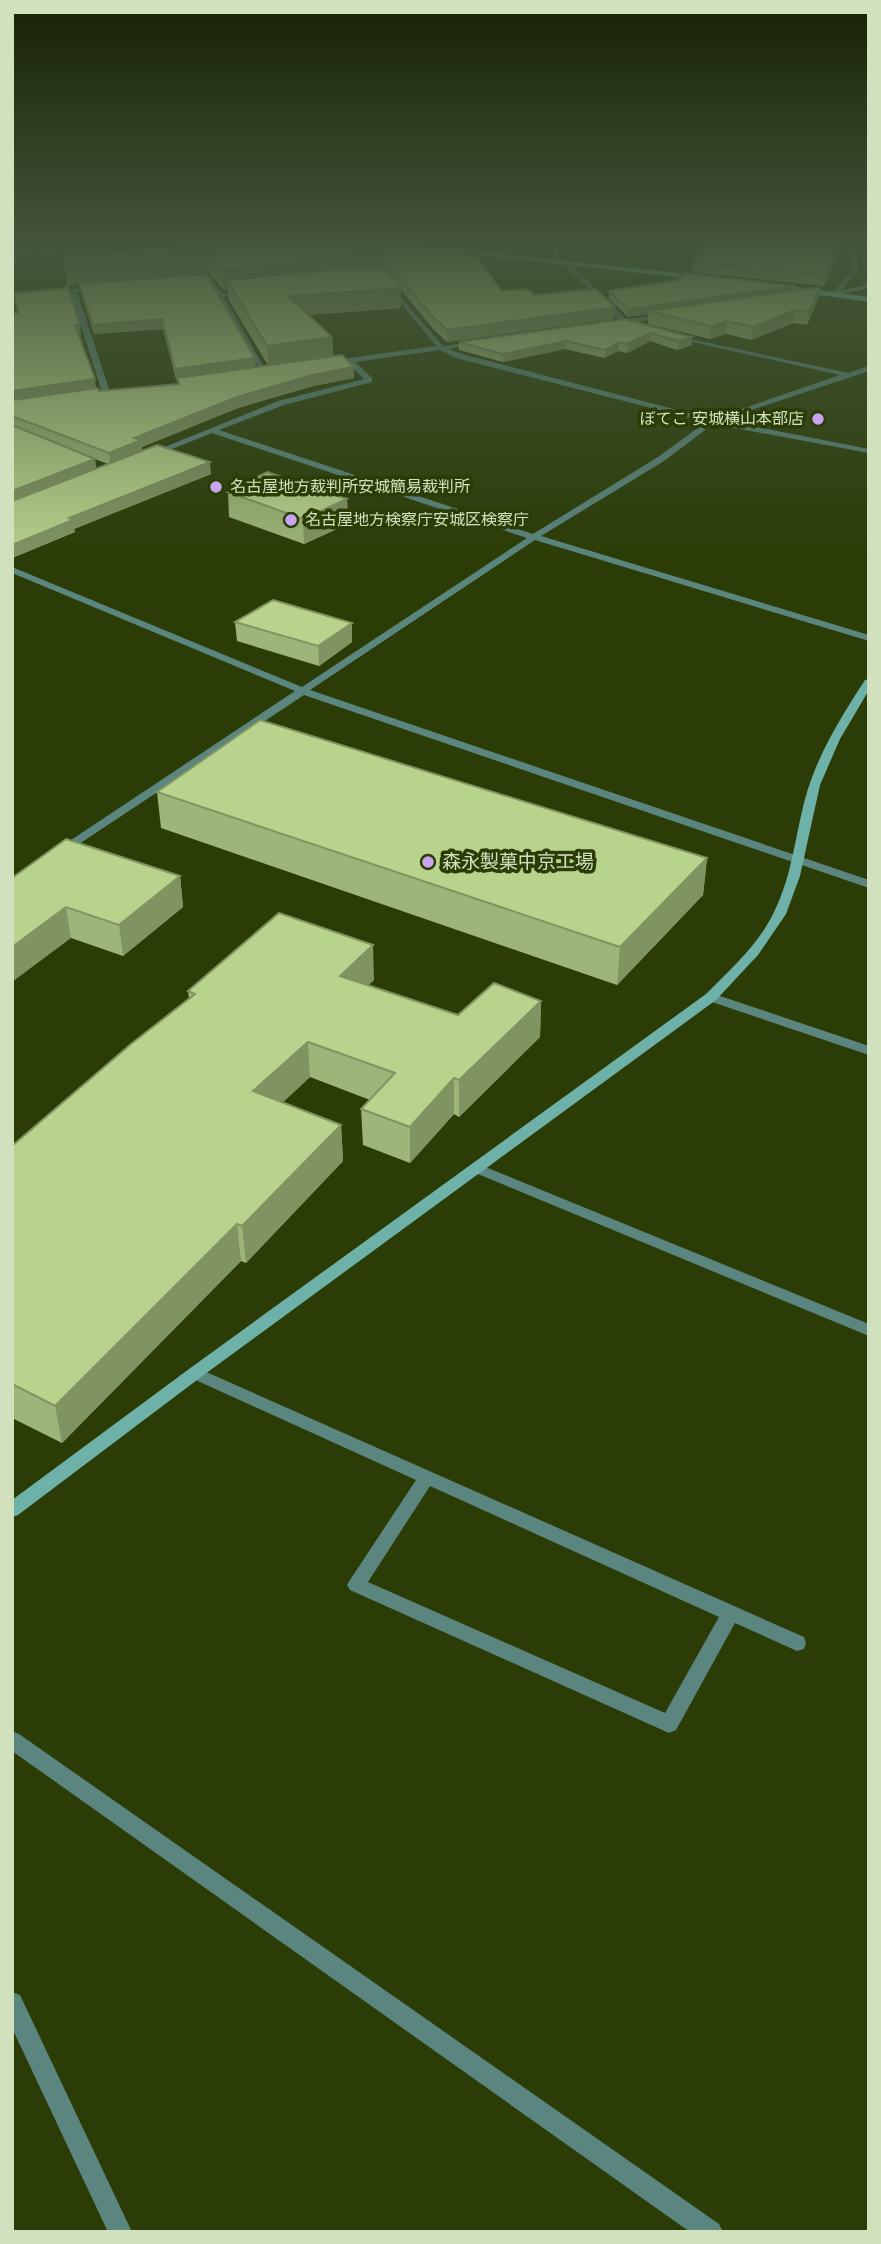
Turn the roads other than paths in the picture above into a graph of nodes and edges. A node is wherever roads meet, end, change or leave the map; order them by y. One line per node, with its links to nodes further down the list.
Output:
1 (92, 350): 14 (street)
2 (252, 350): 10 (street)
3 (428, 350): 6 (street)
4 (445, 350): 16 (street)
5 (738, 350): 12 (street)
6 (349, 360): 7 (street); 17 (street)
7 (325, 363)
8 (869, 368): 12 (street)
9 (277, 370): 10 (street)
10 (265, 372): 11 (street)
11 (252, 374)
12 (848, 374): 16 (street)
13 (120, 393): 14 (street)
14 (107, 395): 15 (street)
15 (94, 397)
16 (712, 421): 18 (street); 20 (street)
17 (211, 430): 19 (street); 20 (street)
18 (869, 451)
19 (135, 461)
20 (534, 537): 22 (street); 24 (street)
21 (12, 569): 24 (street)
22 (869, 638)
23 (869, 682): 25 (street)
24 (303, 691): 25 (street); 26 (street)
25 (800, 859): 27 (street); 28 (street)
26 (46, 862)
27 (869, 884)
28 (711, 997): 29 (street); 30 (street)
29 (869, 1051)
30 (478, 1169): 31 (street); 32 (street)
31 (869, 1330)
32 (195, 1373): 33 (street); 34 (street)
33 (427, 1477): 35 (street); 35 (street)
34 (12, 1510)
35 (732, 1614): 36 (street)
36 (797, 1643)
37 (12, 1740): 40 (street)
38 (12, 2003): 39 (street)
39 (120, 2232)
40 (711, 2232)

